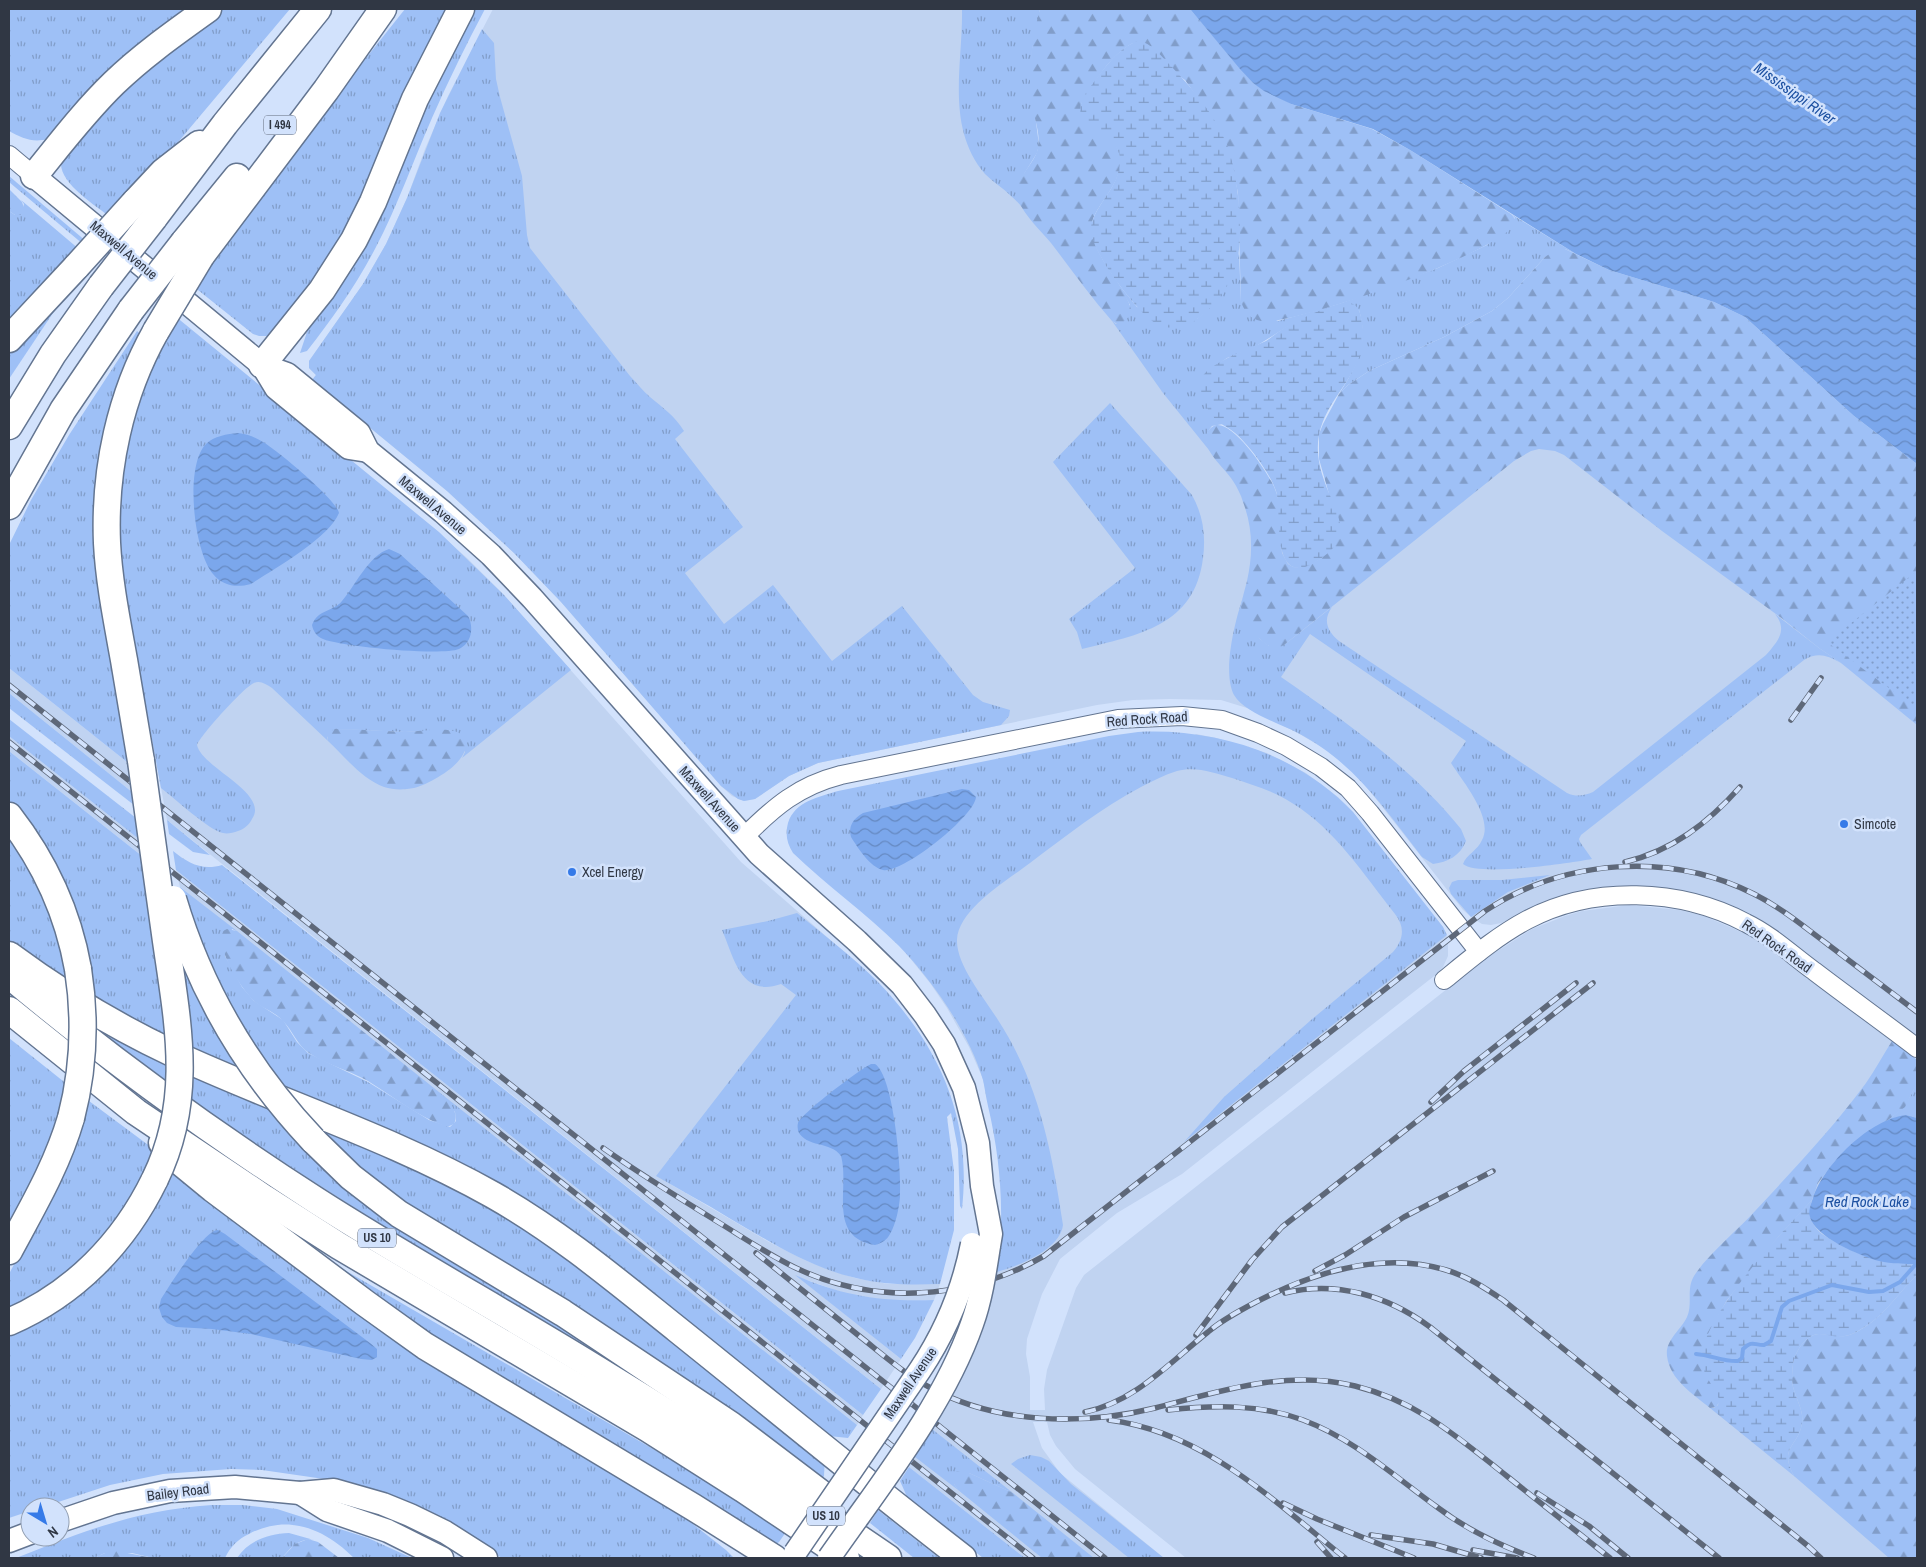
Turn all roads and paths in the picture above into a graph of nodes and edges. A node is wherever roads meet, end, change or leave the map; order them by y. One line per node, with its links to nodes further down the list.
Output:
1 (208, 9): 7 (highway)
2 (318, 9): 8 (highway)
3 (376, 9): 9 (highway, I 494)
4 (384, 9): 9 (highway)
5 (461, 9): 11 (highway)
6 (9, 155): 7 (street, Maxwell Avenue)
7 (34, 176): 11 (main road, Maxwell Avenue)
8 (145, 210): 10 (highway, bridge); 12 (highway, bridge)
9 (192, 249): 13 (highway, I 494, bridge); 14 (highway, bridge)
10 (9, 340)
11 (262, 365): 16 (main road, Maxwell Avenue)
12 (9, 426)
13 (9, 506)
14 (141, 761): 26 (highway, bridge); 39 (highway, bridge)
15 (9, 816): 25 (highway, bridge)
16 (744, 837): 17 (street, Red Rock Road); 24 (main road, Maxwell Avenue)
17 (1479, 952): 20 (street, Red Rock Road); 22 (street, Red Rock Road)
18 (9, 955): 27 (highway)
19 (9, 975): 38 (highway, US 10)
20 (1444, 980)
21 (9, 1012): 23 (highway, US 10)
22 (1917, 1048)
23 (136, 1112): 28 (highway); 37 (highway, US 10)
24 (980, 1245): 27 (main road, Maxwell Avenue, bridge); 29 (main road, Maxwell Avenue, bridge)
25 (9, 1251)
26 (9, 1322)
27 (844, 1463): 29 (highway); 32 (main road, Maxwell Avenue, bridge)
28 (635, 1473): 32 (highway); 35 (highway)
29 (876, 1490): 36 (main road, Maxwell Avenue, bridge); 40 (highway)
30 (300, 1493): 31 (main road, Bailey Road); 33 (main road, Bailey Road); 34 (main road, Bailey Road)
31 (70, 1518)
32 (787, 1556)
33 (442, 1558)
34 (485, 1558)
35 (740, 1558)
36 (829, 1558)
37 (846, 1558)
38 (888, 1558)
39 (903, 1558)
40 (963, 1558)

